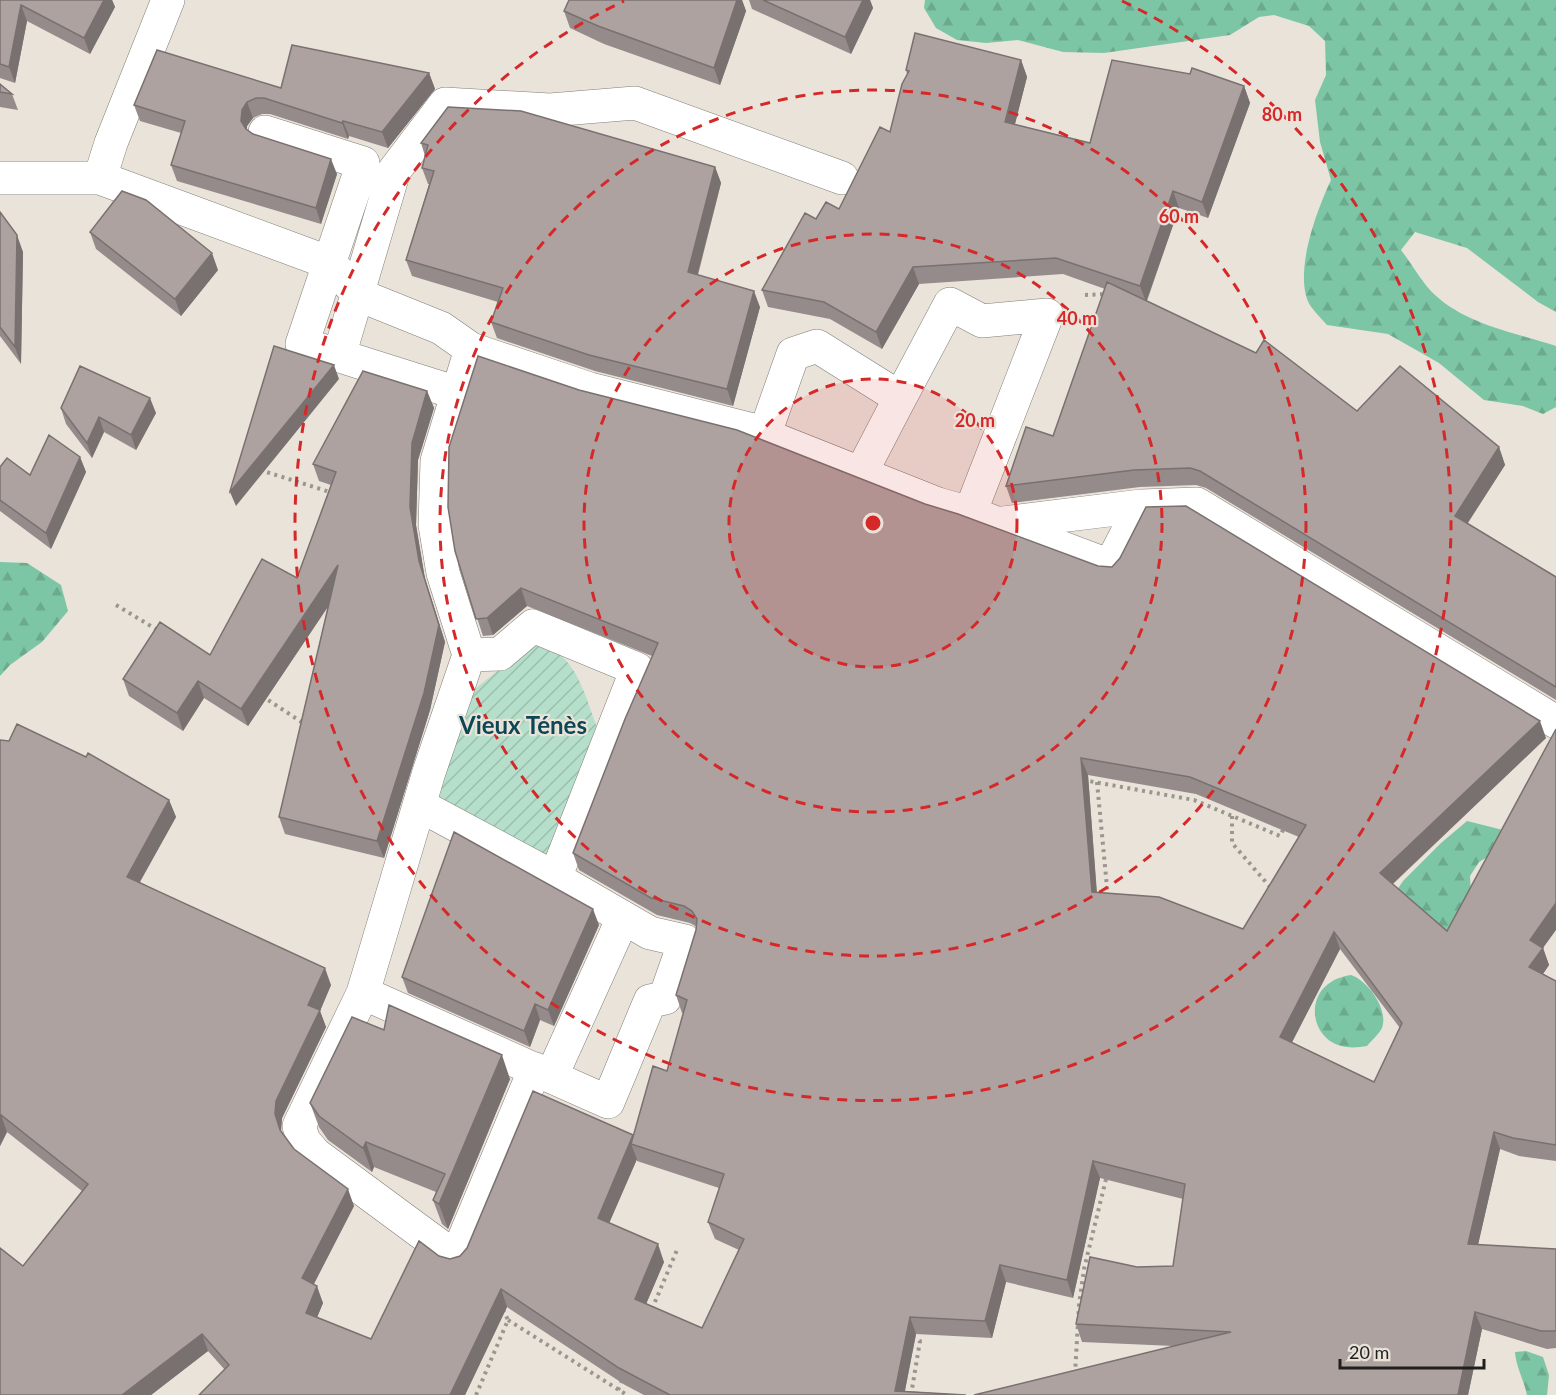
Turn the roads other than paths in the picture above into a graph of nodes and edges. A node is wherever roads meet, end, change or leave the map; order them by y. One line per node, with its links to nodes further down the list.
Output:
1 (168, 0): 6 (street)
2 (265, 132): 3 (street)
3 (363, 163): 4 (street); 8 (street)
4 (394, 171): 7 (street); 9 (street)
5 (0, 178): 6 (street)
6 (100, 178): 8 (street)
7 (842, 178)
8 (330, 262): 9 (street); 11 (street)
9 (359, 295): 10 (street); 11 (street)
10 (471, 349): 12 (street); 14 (street)
11 (339, 356): 12 (street)
12 (457, 393): 18 (street)
13 (900, 398): 14 (street); 15 (street); 17 (street)
14 (764, 436): 15 (street)
15 (861, 473): 17 (street)
16 (1141, 506): 17 (street); 17 (street); 19 (street)
17 (983, 518)
18 (469, 654): 20 (street); 21 (street)
19 (1556, 722)
20 (419, 805): 21 (street); 23 (street)
21 (555, 878): 22 (street)
22 (623, 918): 24 (street); 24 (street)
23 (363, 993): 24 (street); 24 (street)
24 (543, 1072)

